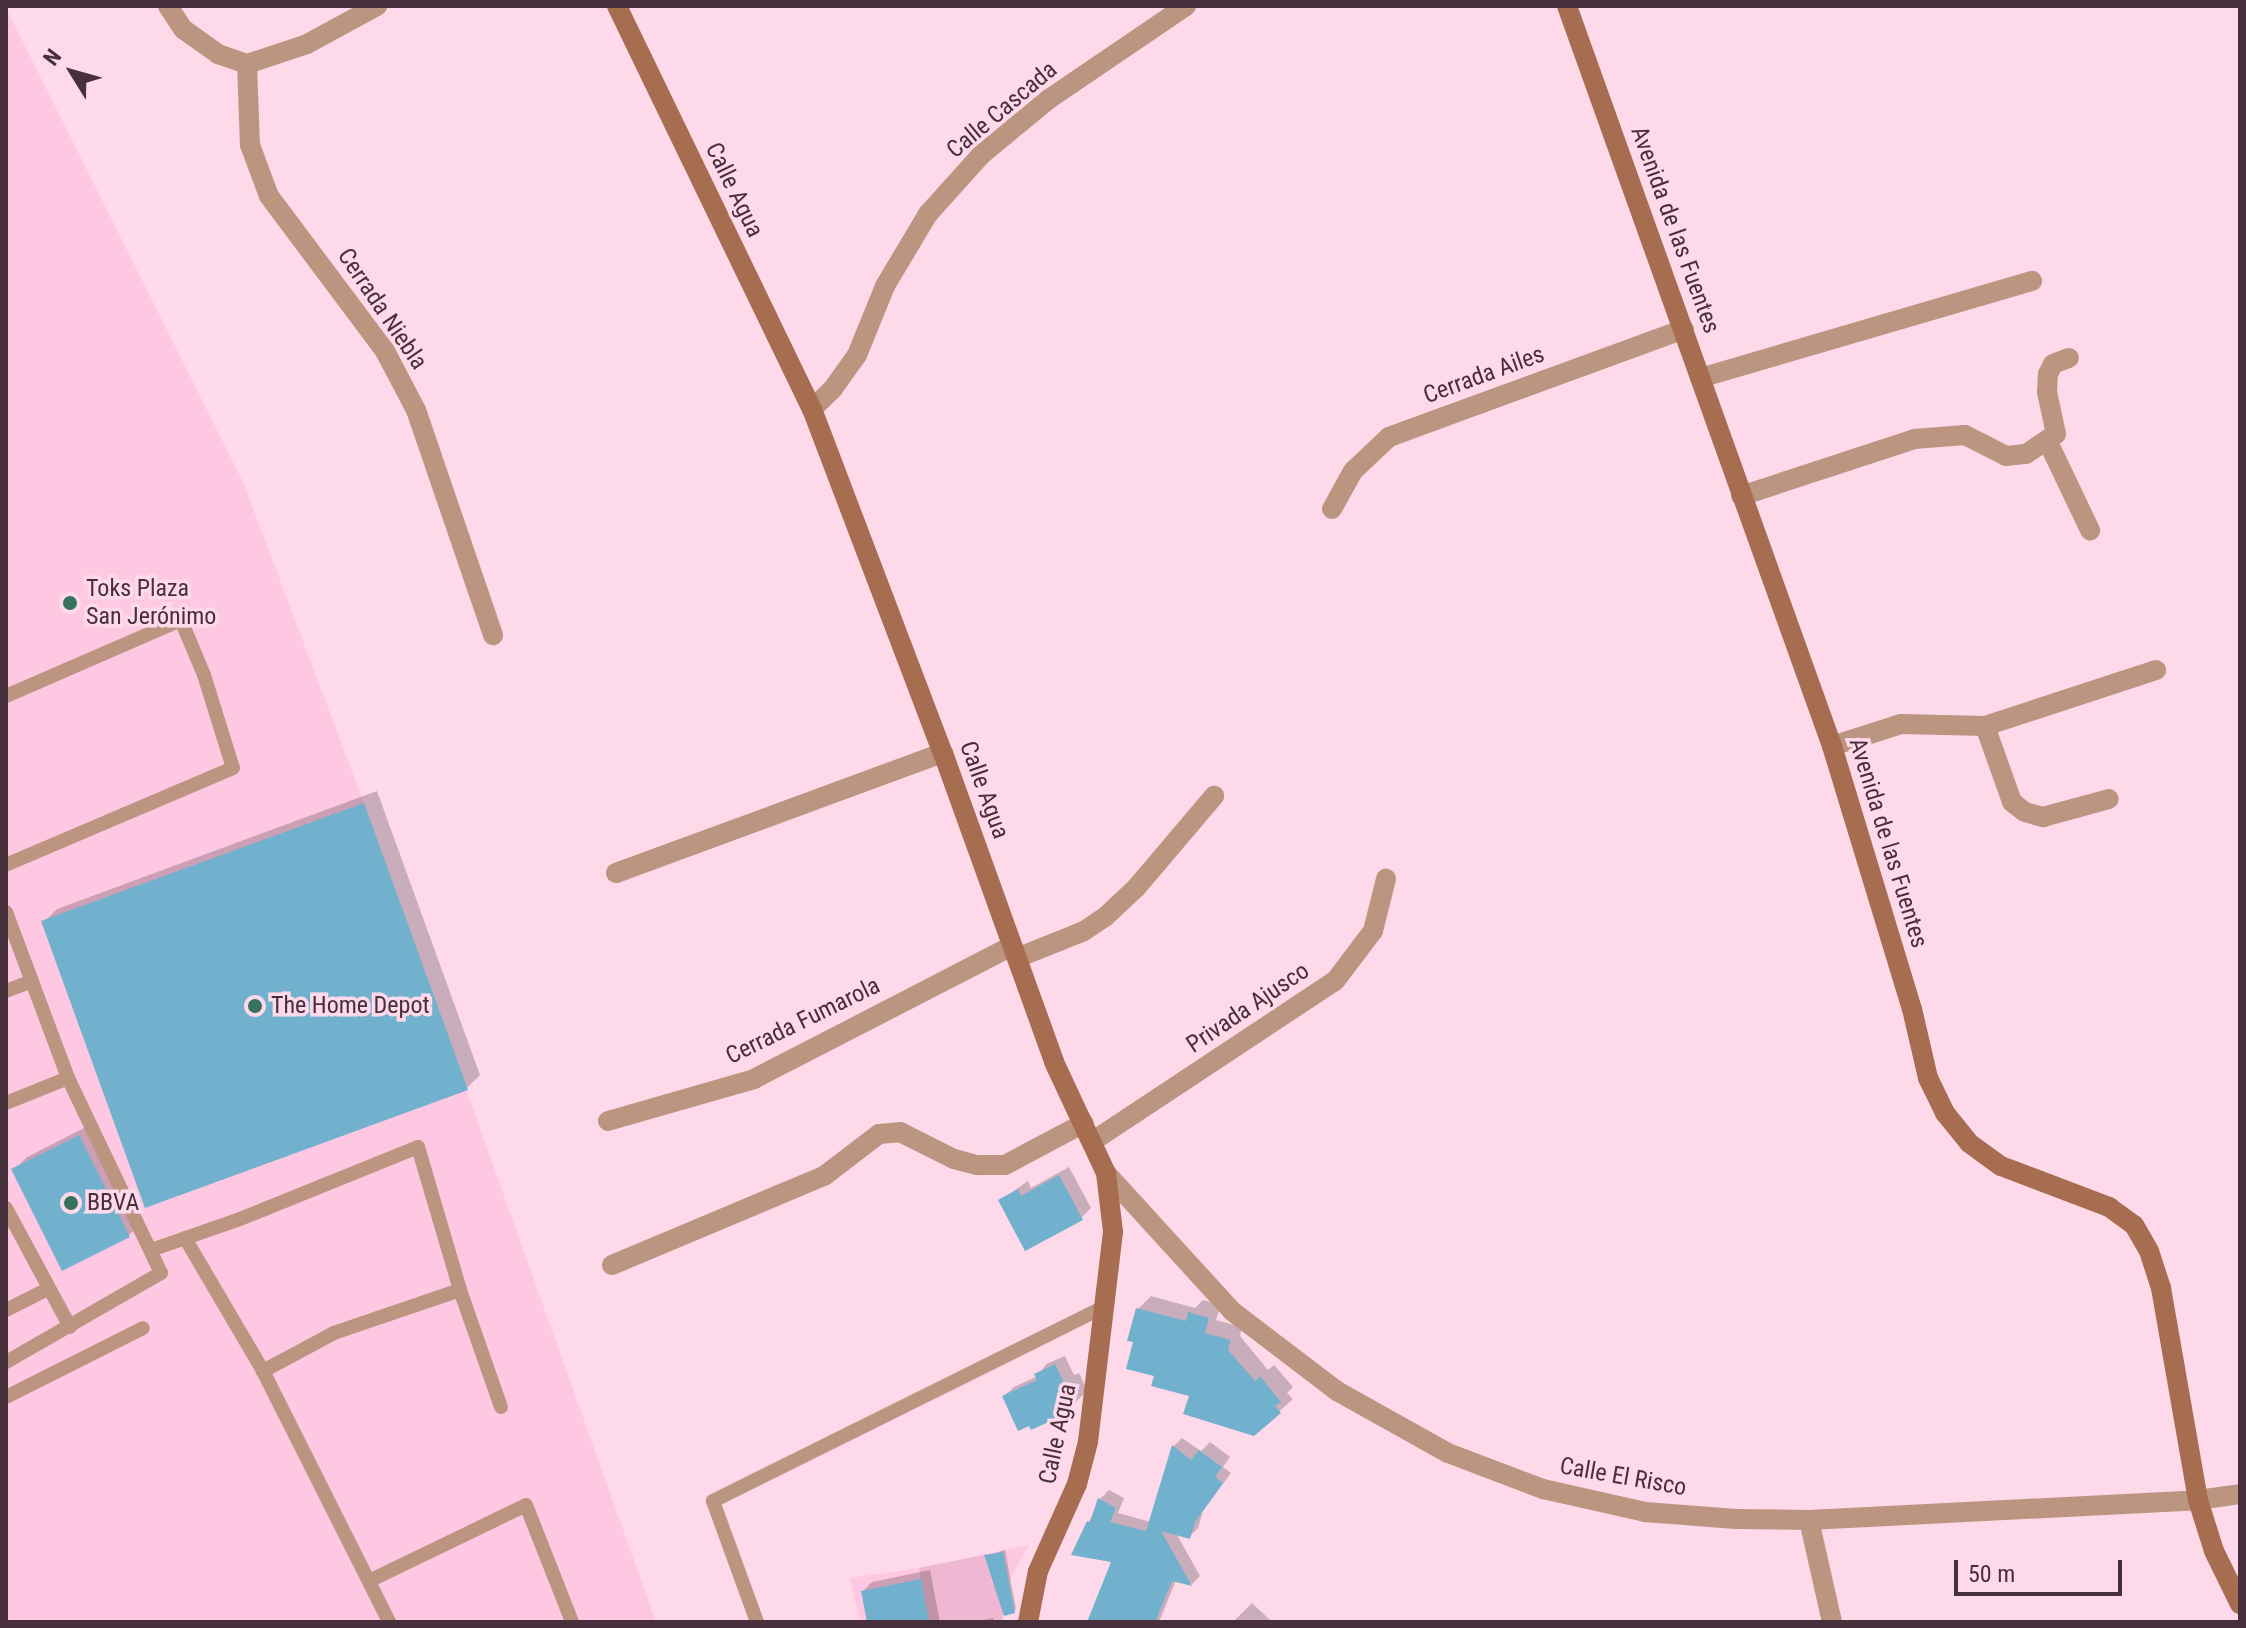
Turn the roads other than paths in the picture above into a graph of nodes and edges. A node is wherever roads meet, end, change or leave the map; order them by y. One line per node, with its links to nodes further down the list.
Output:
1 (168, 6): 6 (street)
2 (377, 6): 6 (street)
3 (617, 6): 11 (street, Calle Agua)
4 (1186, 6): 11 (street, Calle Cascada)
5 (1567, 6): 8 (street, Avenida de las Fuentes)
6 (247, 64): 16 (street, Cerrada Niebla)
7 (2032, 281): 10 (street)
8 (1684, 329): 10 (street, Avenida de las Fuentes); 14 (street, Cerrada Ailes)
9 (2069, 358): 12 (street)
10 (1700, 378): 13 (street, Avenida de las Fuentes)
11 (812, 409): 21 (street, Calle Agua)
12 (2048, 442): 13 (street); 15 (street)
13 (1741, 496): 20 (street, Avenida de las Fuentes)
14 (1332, 509)
15 (2090, 530)
16 (493, 635)
17 (2156, 670): 19 (street)
18 (6, 696): 24 (lane)
19 (1985, 726): 20 (street); 23 (street)
20 (1832, 746): 52 (street, Avenida de las Fuentes)
21 (943, 753): 25 (street); 28 (street, Calle Agua)
22 (1214, 796): 28 (street, Cerrada Fumarola)
23 (2109, 799)
24 (6, 865)
25 (616, 873)
26 (1386, 879): 34 (street, Privada Ajusco)
27 (6, 912): 29 (lane)
28 (1015, 952): 33 (street, Cerrada Fumarola); 34 (street, Calle Agua)
29 (32, 981): 30 (lane); 31 (lane)
30 (6, 991)
31 (68, 1078): 32 (lane); 39 (lane)
32 (6, 1103)
33 (608, 1121)
34 (1089, 1132): 35 (street, Calle Agua); 40 (street, Privada Ajusco)
35 (1106, 1173): 43 (street, Calle Agua); 53 (street, Calle El Risco)
36 (6, 1208): 37 (lane)
37 (12, 1236): 41 (lane)
38 (185, 1238): 39 (lane); 42 (lane); 48 (lane)
39 (151, 1250): 45 (lane)
40 (612, 1265)
41 (48, 1289): 44 (lane); 45 (lane)
42 (460, 1290): 48 (lane); 50 (lane)
43 (1106, 1306): 58 (lane); 59 (street, Calle Agua)
44 (6, 1310)
45 (70, 1327): 47 (lane)
46 (143, 1328): 49 (lane)
47 (6, 1362)
48 (263, 1371): 54 (lane)
49 (6, 1397)
50 (501, 1407)
51 (2240, 1494): 52 (street, Calle El Risco)
52 (2198, 1500): 53 (street, Calle El Risco); 55 (street, Avenida de las Fuentes)
53 (1809, 1520): 60 (street)
54 (369, 1581): 56 (lane); 57 (lane)
55 (2240, 1604)
56 (389, 1622)
57 (572, 1622)
58 (757, 1622)
59 (1028, 1622)
60 (1832, 1622)

